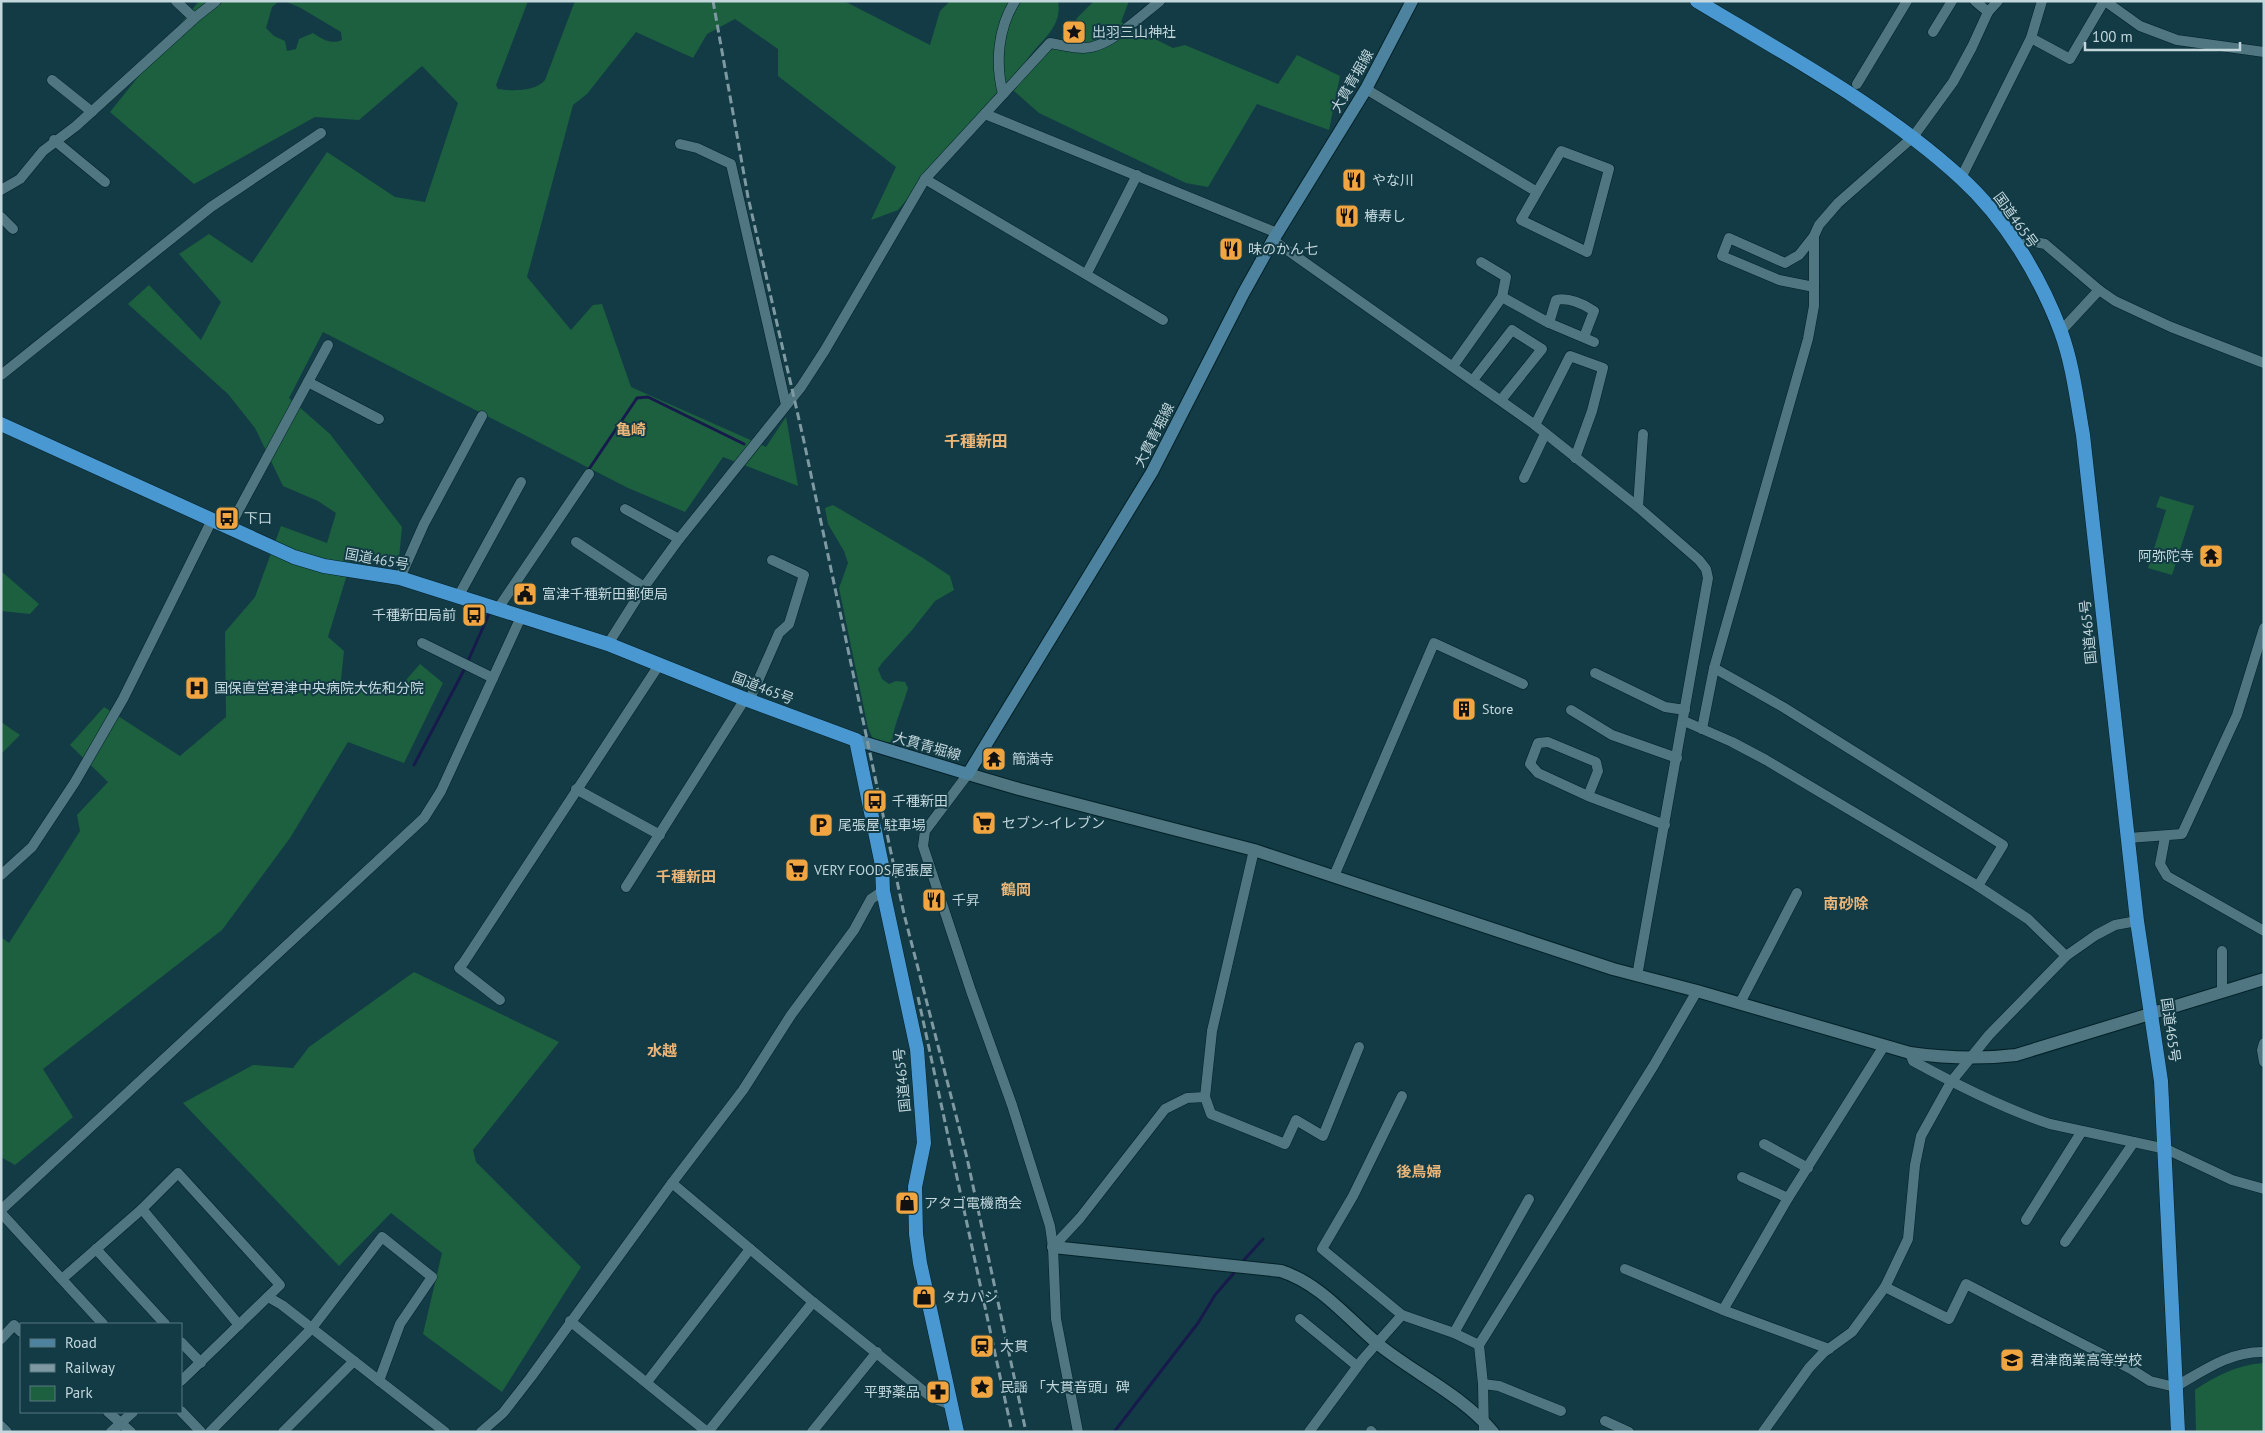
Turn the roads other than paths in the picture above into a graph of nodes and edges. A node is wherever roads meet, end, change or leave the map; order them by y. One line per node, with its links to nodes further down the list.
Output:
1 (176, 1): 14 (street)
2 (216, 1): 14 (street)
3 (1015, 1): 21 (street)
4 (1160, 1): 21 (street)
5 (1412, 1): 20 (main road, 大貫青堀線)
6 (1697, 1): 25 (highway, 国道465号)
7 (1908, 1): 19 (street)
8 (1952, 1): 15 (street)
9 (1975, 1): 13 (street)
10 (1998, 1): 13 (street)
11 (2042, 1): 16 (street)
12 (2105, 1): 16 (street); 17 (street)
13 (1988, 12): 25 (street)
14 (194, 18): 22 (street)
15 (1933, 32)
16 (2032, 38): 29 (street)
17 (2264, 52)
18 (52, 80): 22 (street)
19 (1857, 84)
20 (1366, 89): 33 (street); 37 (main road, 大貫青堀線)
21 (1002, 94): 23 (street)
22 (92, 112): 26 (street)
23 (985, 114): 28 (street); 30 (street)
24 (320, 133): 52 (street)
25 (1913, 137): 29 (highway, 国道465号); 36 (street)
26 (54, 140): 31 (street); 32 (street)
27 (680, 144): 56 (street)
28 (1137, 175): 37 (street); 40 (street)
29 (1961, 178): 38 (highway, 国道465号)
30 (925, 179): 40 (street); 56 (street)
31 (105, 182)
32 (1, 190)
33 (1537, 192): 33 (street)
34 (1, 217): 35 (street)
35 (13, 229)
36 (1814, 236): 41 (street); 41 (street)
37 (1275, 237): 51 (street); 93 (main road, 大貫青堀線)
38 (2018, 247): 42 (street); 46 (highway, 国道465号)
39 (1480, 262): 43 (street)
40 (1087, 273): 44 (street)
41 (1814, 286): 83 (street)
42 (2099, 290): 46 (street); 50 (street)
43 (1502, 297): 45 (street); 51 (street)
44 (1163, 320)
45 (1549, 323): 47 (street); 47 (street)
46 (2061, 332): 99 (highway, 国道465号)
47 (1584, 337): 48 (street)
48 (1594, 342)
49 (328, 345): 54 (street)
50 (2264, 363)
51 (1453, 366): 53 (street)
52 (1, 375)
53 (1473, 380): 55 (street); 55 (street)
54 (308, 382): 58 (street); 70 (street)
55 (1501, 400): 60 (street)
56 (786, 405): 71 (street)
57 (482, 416): 74 (street)
58 (379, 419)
59 (1, 424): 69 (highway, 国道465号)
60 (1535, 426): 61 (street); 63 (street)
61 (1545, 434): 63 (street); 65 (street)
62 (1643, 434): 67 (street)
63 (1575, 458): 67 (street)
64 (589, 474): 77 (street)
65 (1524, 478)
66 (521, 482): 76 (street)
67 (1638, 507): 89 (street)
68 (625, 508): 71 (street)
69 (212, 520): 70 (highway, 国道465号); 101 (street)
70 (229, 528): 74 (highway, 国道465号)
71 (679, 539): 75 (street)
72 (576, 542): 75 (street)
73 (772, 560): 87 (street)
74 (400, 578): 76 (highway, 国道465号)
75 (644, 587): 81 (street)
76 (458, 597): 77 (highway, 国道465号)
77 (497, 610): 78 (highway, 国道465号)
78 (521, 617): 81 (highway, 国道465号); 85 (street)
79 (2264, 628): 98 (street)
80 (422, 643): 85 (street)
81 (608, 644): 82 (highway, 国道465号)
82 (659, 665): 87 (highway, 国道465号); 94 (street)
83 (1714, 668): 90 (street); 103 (street)
84 (1595, 673): 89 (street)
85 (493, 678): 138 (street)
86 (1523, 684): 102 (street)
87 (747, 700): 91 (highway, 国道465号); 97 (street)
88 (1571, 710): 92 (street)
89 (1684, 716): 90 (street); 92 (street)
90 (1702, 729): 103 (street)
91 (856, 740): 93 (main road, 大貫青堀線); 105 (highway, 国道465号)
92 (1677, 758): 96 (street)
93 (968, 774): 100 (street); 141 (street)
94 (576, 789): 97 (street); 115 (street)
95 (1588, 796): 95 (street); 96 (street)
96 (1665, 825): 111 (street)
97 (660, 835): 104 (street)
98 (2165, 837): 99 (street); 108 (street)
99 (2128, 838): 107 (highway, 国道465号)
100 (1254, 850): 102 (street); 126 (street)
101 (1, 875)
102 (1334, 876): 111 (street)
103 (1978, 886): 110 (street)
104 (626, 887)
105 (883, 891): 133 (street); 174 (highway, 国道465号)
106 (1797, 893): 116 (street)
107 (2137, 921): 110 (street); 117 (highway, 国道465号)
108 (2264, 932)
109 (2222, 951): 114 (street)
110 (2066, 956): 122 (street)
111 (1637, 976): 113 (street)
112 (2264, 979): 114 (street)
113 (1697, 991): 116 (street); 162 (street)
114 (2222, 992): 117 (street)
115 (500, 1000)
116 (1740, 1003): 119 (street)
117 (2152, 1013): 122 (street); 130 (highway, 国道465号)
118 (2264, 1043): 123 (street)
119 (1884, 1046): 121 (street); 131 (street)
120 (1359, 1047): 126 (street)
121 (1910, 1053): 122 (street); 124 (street)
122 (1971, 1056): 124 (street)
123 (2264, 1062)
124 (1951, 1082): 127 (street); 146 (street)
125 (1402, 1096): 150 (street)
126 (1205, 1097): 141 (street)
127 (2082, 1131): 128 (street); 139 (street)
128 (2134, 1142): 130 (street); 140 (street)
129 (1764, 1144): 131 (street)
130 (2166, 1148): 134 (street); 173 (highway, 国道465号)
131 (1808, 1168): 135 (street)
132 (1742, 1178): 135 (street)
133 (672, 1183): 143 (street); 152 (street)
134 (2264, 1189)
135 (1788, 1198): 149 (street)
136 (1528, 1199): 158 (street)
137 (142, 1210): 142 (street); 147 (street); 155 (street)
138 (1, 1212): 145 (street)
139 (2026, 1220)
140 (2065, 1242)
141 (1053, 1247): 161 (street); 194 (street)
142 (96, 1249): 145 (street); 154 (street)
143 (750, 1249): 148 (street); 171 (street)
144 (1625, 1269): 149 (street)
145 (62, 1279): 153 (street)
146 (1885, 1287): 163 (street); 173 (street)
147 (268, 1297): 155 (street); 156 (street)
148 (813, 1302): 164 (street); 191 (street)
149 (1723, 1310): 163 (street)
150 (1402, 1315): 158 (street); 161 (street)
151 (1300, 1319): 168 (street)
152 (570, 1321): 171 (street); 190 (street)
153 (102, 1323)
154 (164, 1323)
155 (239, 1325): 167 (street)
156 (312, 1328): 166 (street); 170 (street); 187 (street)
157 (20, 1331): 159 (street)
158 (1454, 1333): 162 (street)
159 (1, 1339)
160 (182, 1343): 167 (street)
161 (1378, 1344): 168 (street); 182 (street)
162 (1479, 1345): 172 (street)
163 (1829, 1349): 198 (street)
164 (877, 1352): 174 (street); 192 (street)
165 (2264, 1352): 173 (street)
166 (354, 1361): 170 (street); 188 (street)
167 (200, 1363): 169 (street)
168 (1357, 1366): 195 (street)
169 (182, 1381)
170 (379, 1381): 189 (street)
171 (647, 1382): 191 (street)
172 (1483, 1384): 175 (street); 182 (street)
173 (2175, 1387): 199 (highway, 国道465号)
174 (951, 1405): 193 (highway, 国道465号)
175 (1561, 1411)
176 (182, 1412): 186 (street)
177 (109, 1413): 179 (street)
178 (132, 1413): 179 (street)
179 (121, 1422): 184 (street); 185 (street)
180 (1605, 1422): 197 (street)
181 (1, 1426): 183 (street)
182 (1484, 1426): 196 (street)
183 (7, 1432)
184 (111, 1432)
185 (131, 1432)
186 (201, 1432)
187 (210, 1432)
188 (283, 1432)
189 (445, 1432)
190 (481, 1432)
191 (707, 1432)
192 (812, 1432)
193 (956, 1432)
194 (1078, 1432)
195 (1309, 1432)
196 (1493, 1432)
197 (1629, 1432)
198 (1763, 1432)
199 (2178, 1432)

